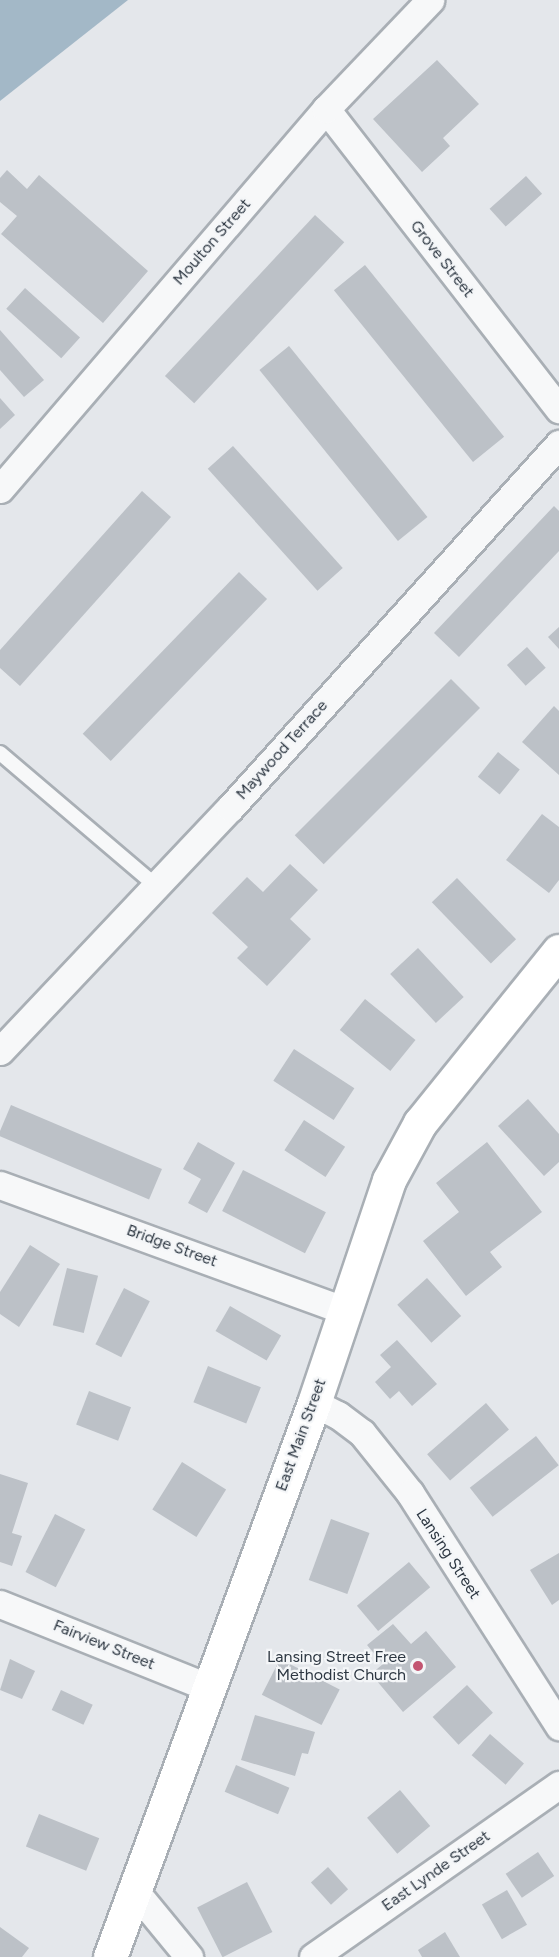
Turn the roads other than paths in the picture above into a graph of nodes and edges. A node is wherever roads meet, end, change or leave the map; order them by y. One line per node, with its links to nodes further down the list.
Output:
1 (430, 0): 2 (street, Moulton Street)
2 (326, 109): 3 (street, Grove Street); 5 (street, Moulton Street)
3 (559, 409)
4 (559, 444): 7 (street, Maywood Terrace)
5 (0, 489)
6 (0, 753): 7 (lane)
7 (156, 886): 9 (street, Maywood Terrace)
8 (559, 951): 11 (street, East Main Street)
9 (0, 1051)
10 (0, 1185): 11 (street, Bridge Street)
11 (343, 1310): 12 (street, East Main Street)
12 (314, 1403): 14 (street, East Main Street); 15 (street, Lansing Street)
13 (0, 1604): 14 (street, Fairview Street)
14 (208, 1687): 17 (street, East Main Street)
15 (559, 1726)
16 (559, 1785): 20 (street, East Lynde Street)
17 (134, 1890): 18 (street, East Main Street); 19 (street)
18 (110, 1957)
19 (189, 1957)
20 (313, 1957)

